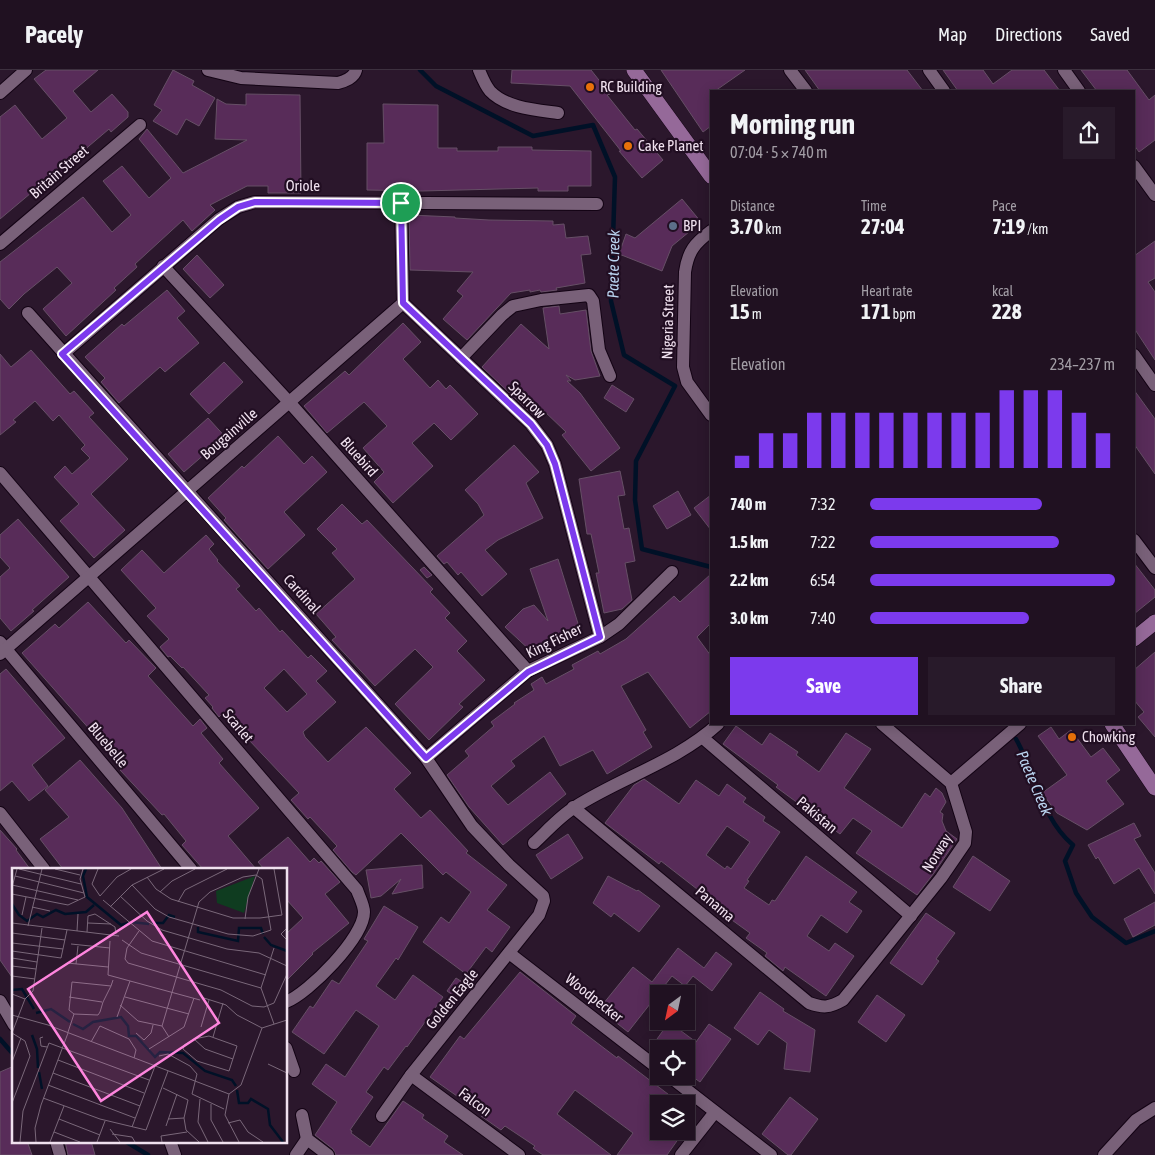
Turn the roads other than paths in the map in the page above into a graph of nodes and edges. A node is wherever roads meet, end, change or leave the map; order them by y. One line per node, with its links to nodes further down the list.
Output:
1 (26, 70): 13 (street)
2 (208, 70): 9 (street)
3 (356, 70): 9 (street)
4 (478, 70): 14 (street)
5 (634, 70): 17 (main road)
6 (790, 70): 10 (street)
7 (929, 70): 11 (street)
8 (1064, 70): 12 (street)
9 (241, 74)
10 (805, 90)
11 (943, 90)
12 (1078, 90)
13 (0, 94)
14 (558, 113)
15 (140, 125): 22 (street, Britain Street)
16 (1135, 167): 18 (street)
17 (710, 175)
18 (1155, 195)
19 (401, 203): 20 (street, Oriole); 23 (street, Oriole); 24 (street)
20 (597, 204)
21 (710, 232): 32 (street, Nigeria Street)
22 (0, 244)
23 (163, 266): 26 (street, Oriole); 31 (street, Bluebird)
24 (403, 303): 28 (street, Sparrow); 31 (street, Bougainville)
25 (28, 313): 26 (street, Cardinal)
26 (62, 354): 34 (street, Cardinal)
27 (1135, 356): 30 (street)
28 (461, 358): 29 (street); 40 (street, Sparrow)
29 (610, 376)
30 (1155, 384)
31 (290, 403): 34 (street, Bougainville); 43 (street, Bluebird)
32 (710, 415)
33 (0, 473): 38 (street, Scarlet)
34 (188, 492): 38 (street, Bougainville); 49 (street, Cardinal)
35 (1135, 541): 36 (street)
36 (1155, 568)
37 (672, 572): 40 (street, King Fisher)
38 (90, 577): 42 (street, Bougainville); 62 (street, Scarlet)
39 (1155, 622): 41 (main road)
40 (600, 637): 43 (street, King Fisher)
41 (1135, 638)
42 (2, 648): 56 (street, Bluebelle)
43 (528, 672): 49 (street, King Fisher)
44 (717, 725): 48 (street)
45 (883, 725): 50 (street)
46 (1019, 725): 50 (street)
47 (1113, 725): 51 (main road)
48 (703, 738): 52 (street); 58 (street, Pakistan)
49 (426, 758): 57 (street, Cardinal)
50 (951, 782): 58 (street, Norway)
51 (1155, 788)
52 (574, 807): 54 (street); 60 (street, Panama)
53 (0, 813): 55 (street)
54 (534, 842)
55 (43, 868)
56 (190, 868)
57 (544, 901): 59 (street, Golden Eagle)
58 (911, 916): 60 (street, Norway)
59 (509, 953): 65 (street, Woodpecker); 67 (street, Golden Eagle)
60 (843, 1000)
61 (0, 1001): 63 (street)
62 (288, 1001)
63 (12, 1022)
64 (288, 1054): 66 (street)
65 (650, 1062)
66 (294, 1072)
67 (411, 1075): 72 (street, Golden Eagle); 80 (street, Falcon)
68 (680, 1085): 70 (street)
69 (1155, 1108): 83 (street)
70 (715, 1112): 81 (street); 82 (street)
71 (302, 1115): 73 (street)
72 (382, 1116)
73 (307, 1139): 78 (street); 79 (street)
74 (56, 1142): 76 (street)
75 (170, 1142): 77 (street)
76 (60, 1155)
77 (174, 1155)
78 (296, 1155)
79 (328, 1155)
80 (519, 1155)
81 (680, 1155)
82 (771, 1155)
83 (1104, 1155)

